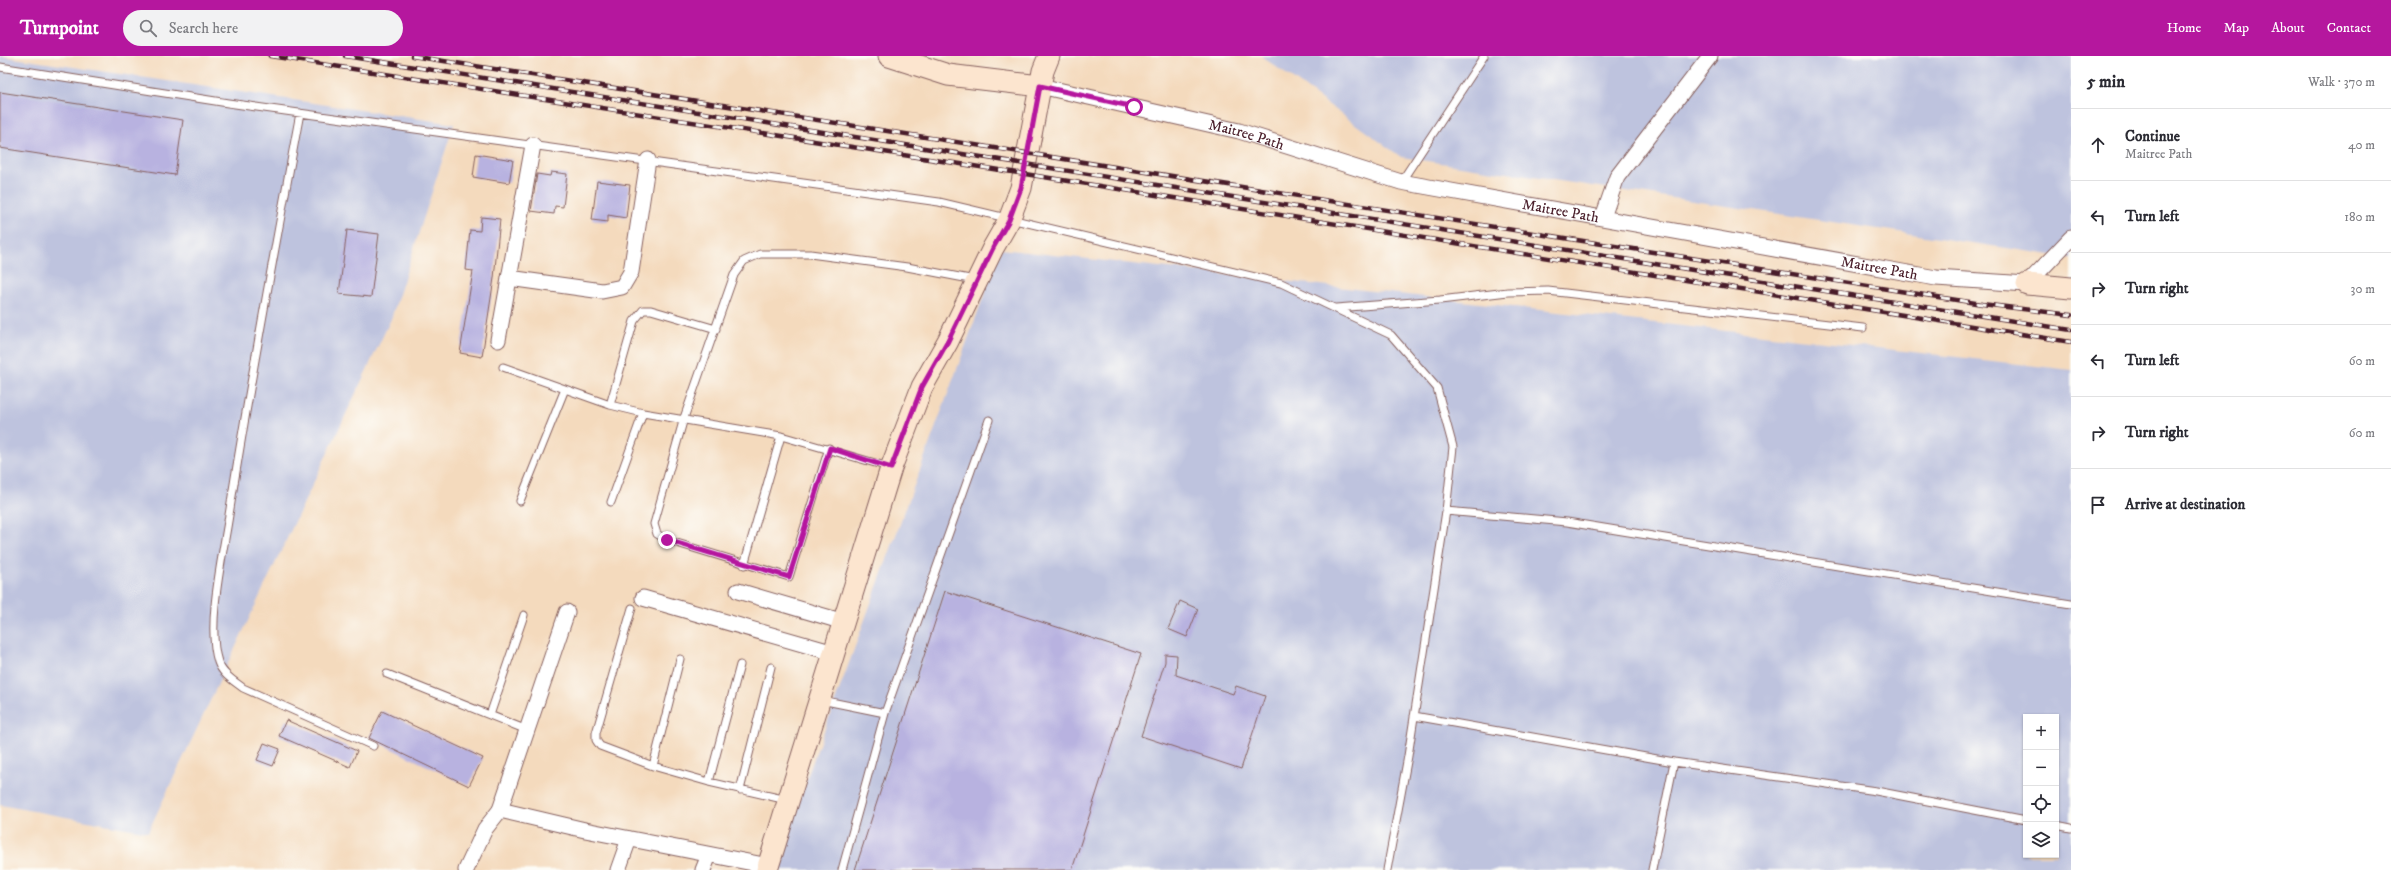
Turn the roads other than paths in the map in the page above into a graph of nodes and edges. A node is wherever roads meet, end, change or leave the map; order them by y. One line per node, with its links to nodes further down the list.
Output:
1 (889, 56): 6 (street)
2 (1048, 56): 6 (street)
3 (1484, 56): 10 (lane)
4 (1710, 56): 11 (street)
5 (0, 67): 7 (lane)
6 (1040, 86): 10 (street, Maitree Path); 12 (street)
7 (300, 113): 8 (lane); 52 (lane)
8 (533, 145): 9 (lane); 14 (street)
9 (648, 160): 12 (lane); 14 (street)
10 (1401, 182): 11 (street, Maitree Path)
11 (1603, 217): 16 (street, Maitree Path)
12 (1009, 220): 15 (street); 18 (lane)
13 (2071, 238): 16 (street)
14 (509, 278): 21 (street)
15 (977, 280): 19 (lane); 30 (street)
16 (2027, 284): 17 (street)
17 (2071, 288)
18 (1334, 308): 20 (lane); 33 (lane)
19 (716, 328): 24 (lane); 26 (lane)
20 (1863, 328)
21 (498, 340)
22 (503, 367): 23 (lane)
23 (565, 389): 24 (lane); 31 (lane)
24 (610, 405): 25 (lane)
25 (643, 412): 26 (lane); 32 (lane)
26 (684, 418): 28 (lane); 34 (lane)
27 (989, 420): 48 (lane)
28 (781, 436): 29 (lane); 34 (lane)
29 (830, 448): 30 (lane); 34 (lane)
30 (891, 468): 41 (street)
31 (520, 501)
32 (611, 502)
33 (1446, 510): 37 (lane); 50 (lane)
34 (744, 564)
35 (738, 591): 41 (street)
36 (643, 598): 42 (street)
37 (2071, 604)
38 (632, 608): 54 (lane)
39 (567, 612): 51 (street)
40 (524, 616): 49 (lane)
41 (844, 622): 42 (street)
42 (834, 653): 47 (street)
43 (680, 659): 54 (lane)
44 (740, 665): 55 (lane)
45 (771, 667): 56 (lane)
46 (387, 674): 49 (lane)
47 (819, 700): 48 (lane); 57 (street)
48 (885, 713): 68 (lane)
49 (490, 715): 51 (lane)
50 (1414, 716): 53 (lane); 69 (lane)
51 (527, 730): 58 (street)
52 (373, 746)
53 (1674, 762): 59 (lane); 70 (lane)
54 (653, 766): 55 (lane)
55 (709, 782): 56 (lane)
56 (740, 790): 57 (lane)
57 (789, 800): 64 (street)
58 (500, 810): 62 (street); 65 (street)
59 (2023, 819)
60 (2059, 826): 61 (lane)
61 (2071, 828)
62 (629, 839): 63 (street); 66 (street)
63 (709, 854): 64 (street); 67 (street)
64 (768, 868)
65 (466, 870)
66 (618, 870)
67 (703, 870)
68 (842, 870)
69 (1387, 870)
70 (1652, 870)

